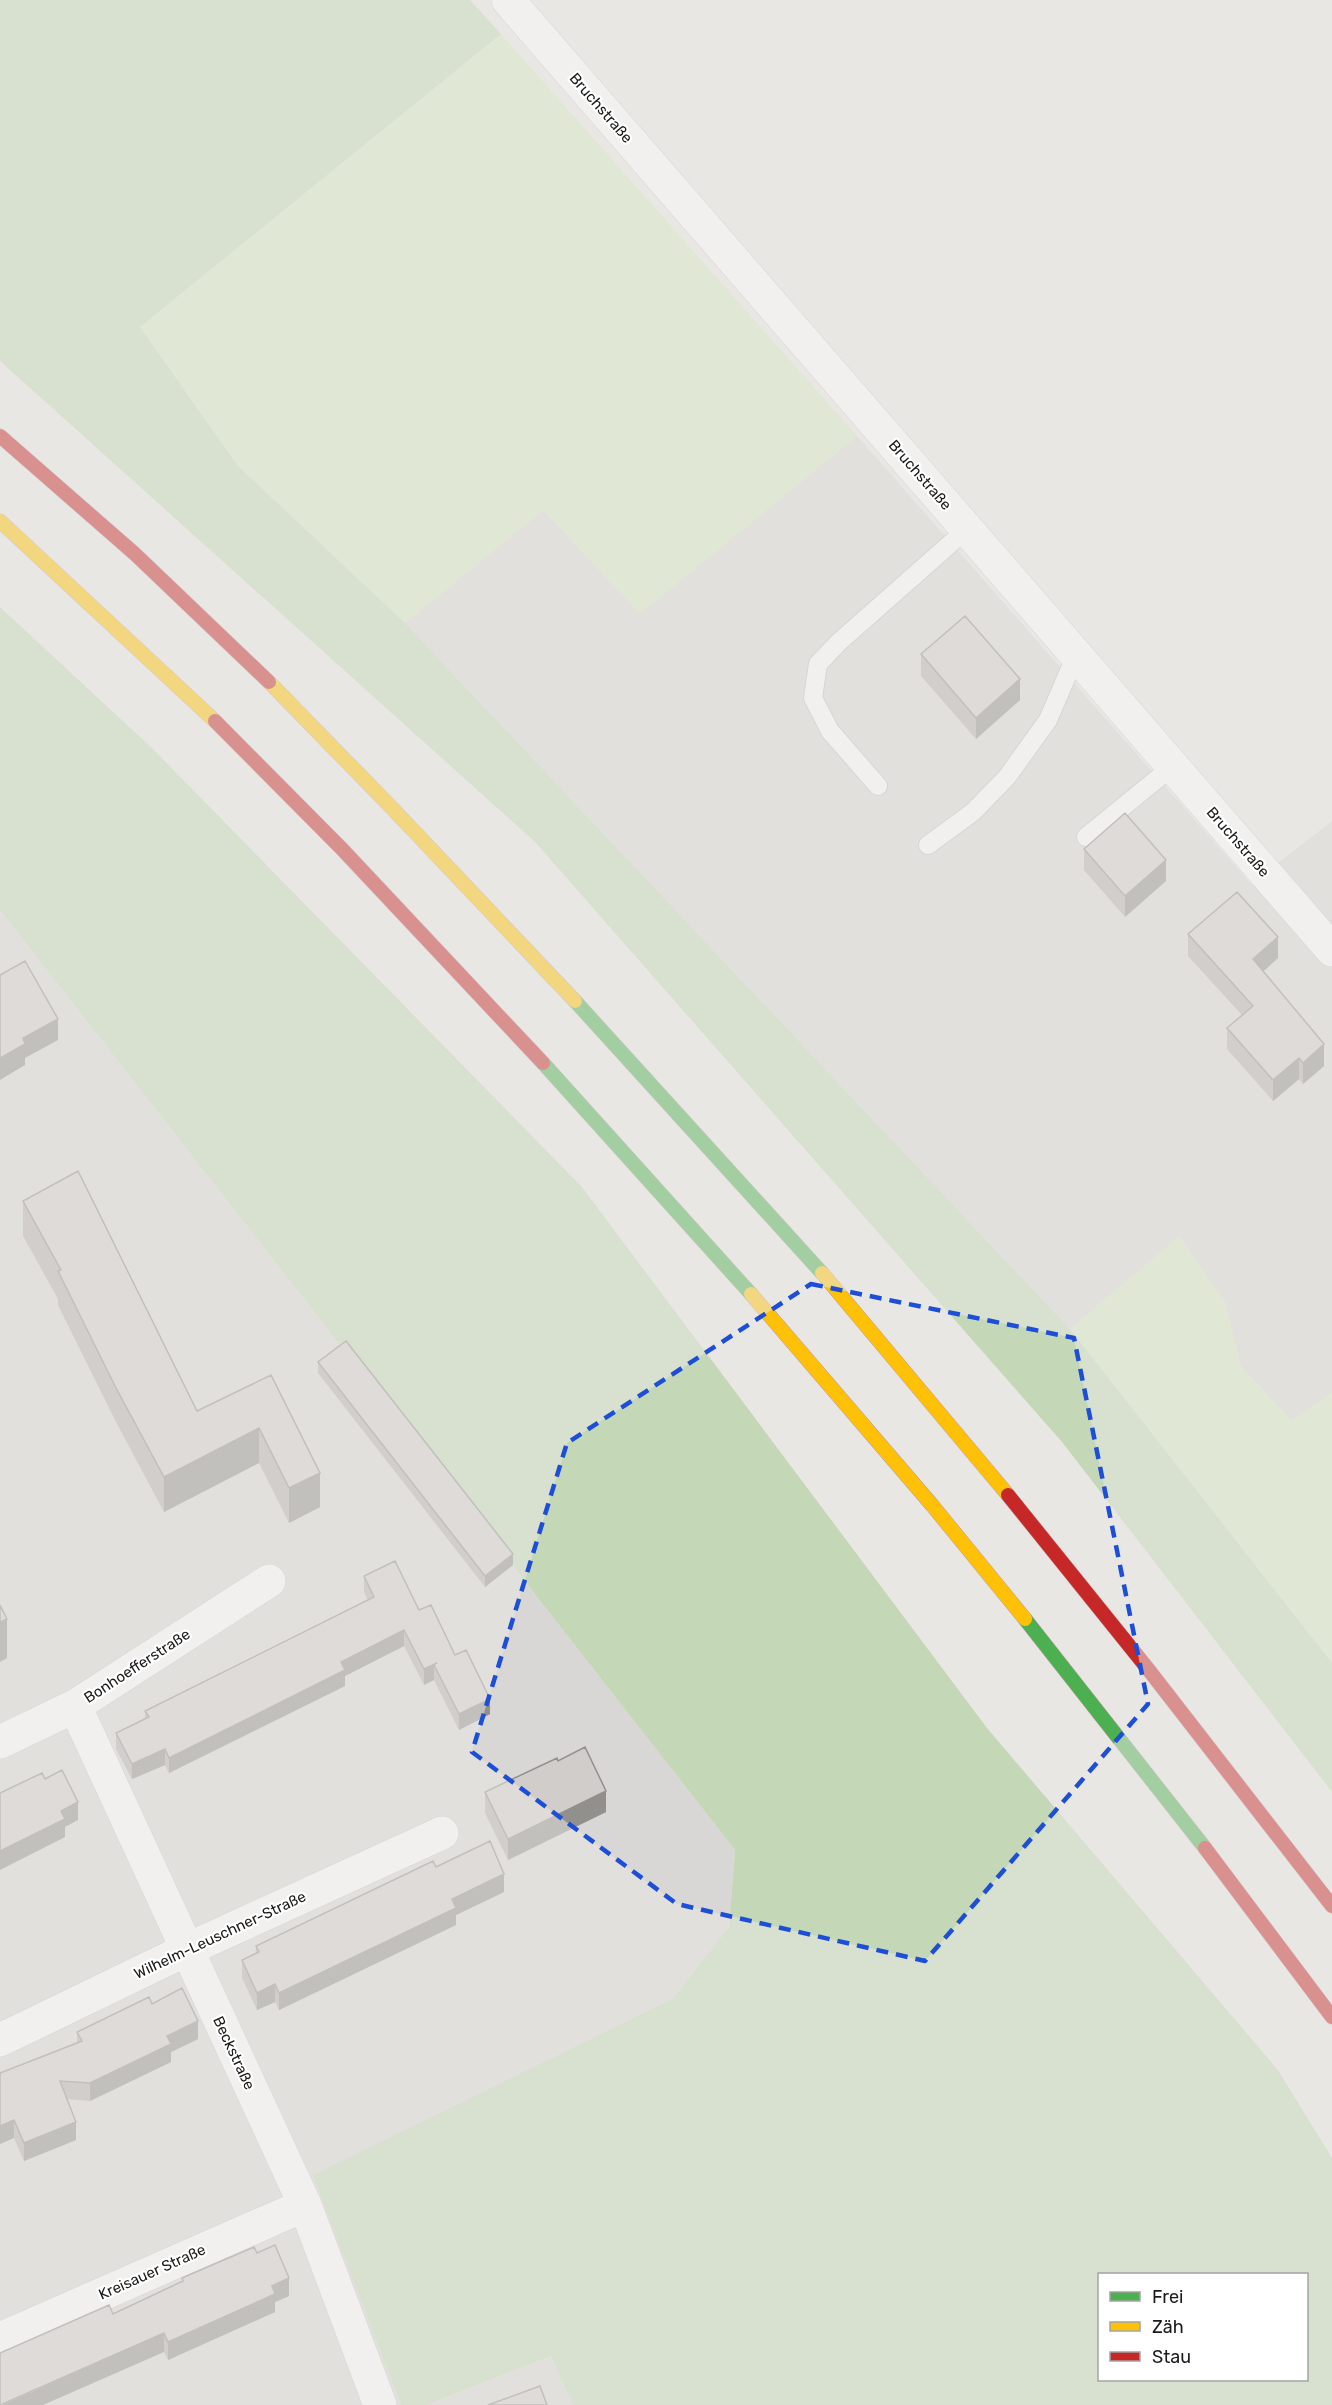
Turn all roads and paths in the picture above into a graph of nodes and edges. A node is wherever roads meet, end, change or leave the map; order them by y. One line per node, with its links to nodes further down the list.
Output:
1 (508, 0): 4 (street, Bruchstraße)
2 (0, 436): 15 (highway)
3 (0, 521): 17 (highway)
4 (967, 529): 5 (street, Bruchstraße); 7 (lane)
5 (1076, 655): 6 (street, Bruchstraße); 9 (lane)
6 (1173, 766): 8 (lane); 10 (street, Bruchstraße)
7 (878, 786)
8 (1086, 837)
9 (928, 845)
10 (1332, 950)
11 (269, 1581): 12 (street, Bonhoefferstraße)
12 (75, 1706): 13 (street, Bonhoefferstraße); 16 (street, Beckstraße)
13 (0, 1742)
14 (442, 1833): 16 (street, Wilhelm-Leuschner-Straße)
15 (1332, 1906)
16 (186, 1950): 18 (street, Wilhelm-Leuschner-Straße); 19 (street, Beckstraße)
17 (1332, 2017)
18 (0, 2040)
19 (304, 2205): 20 (street, Kreisauer Straße); 21 (street, Beckstraße)
20 (0, 2339)
21 (380, 2405)

